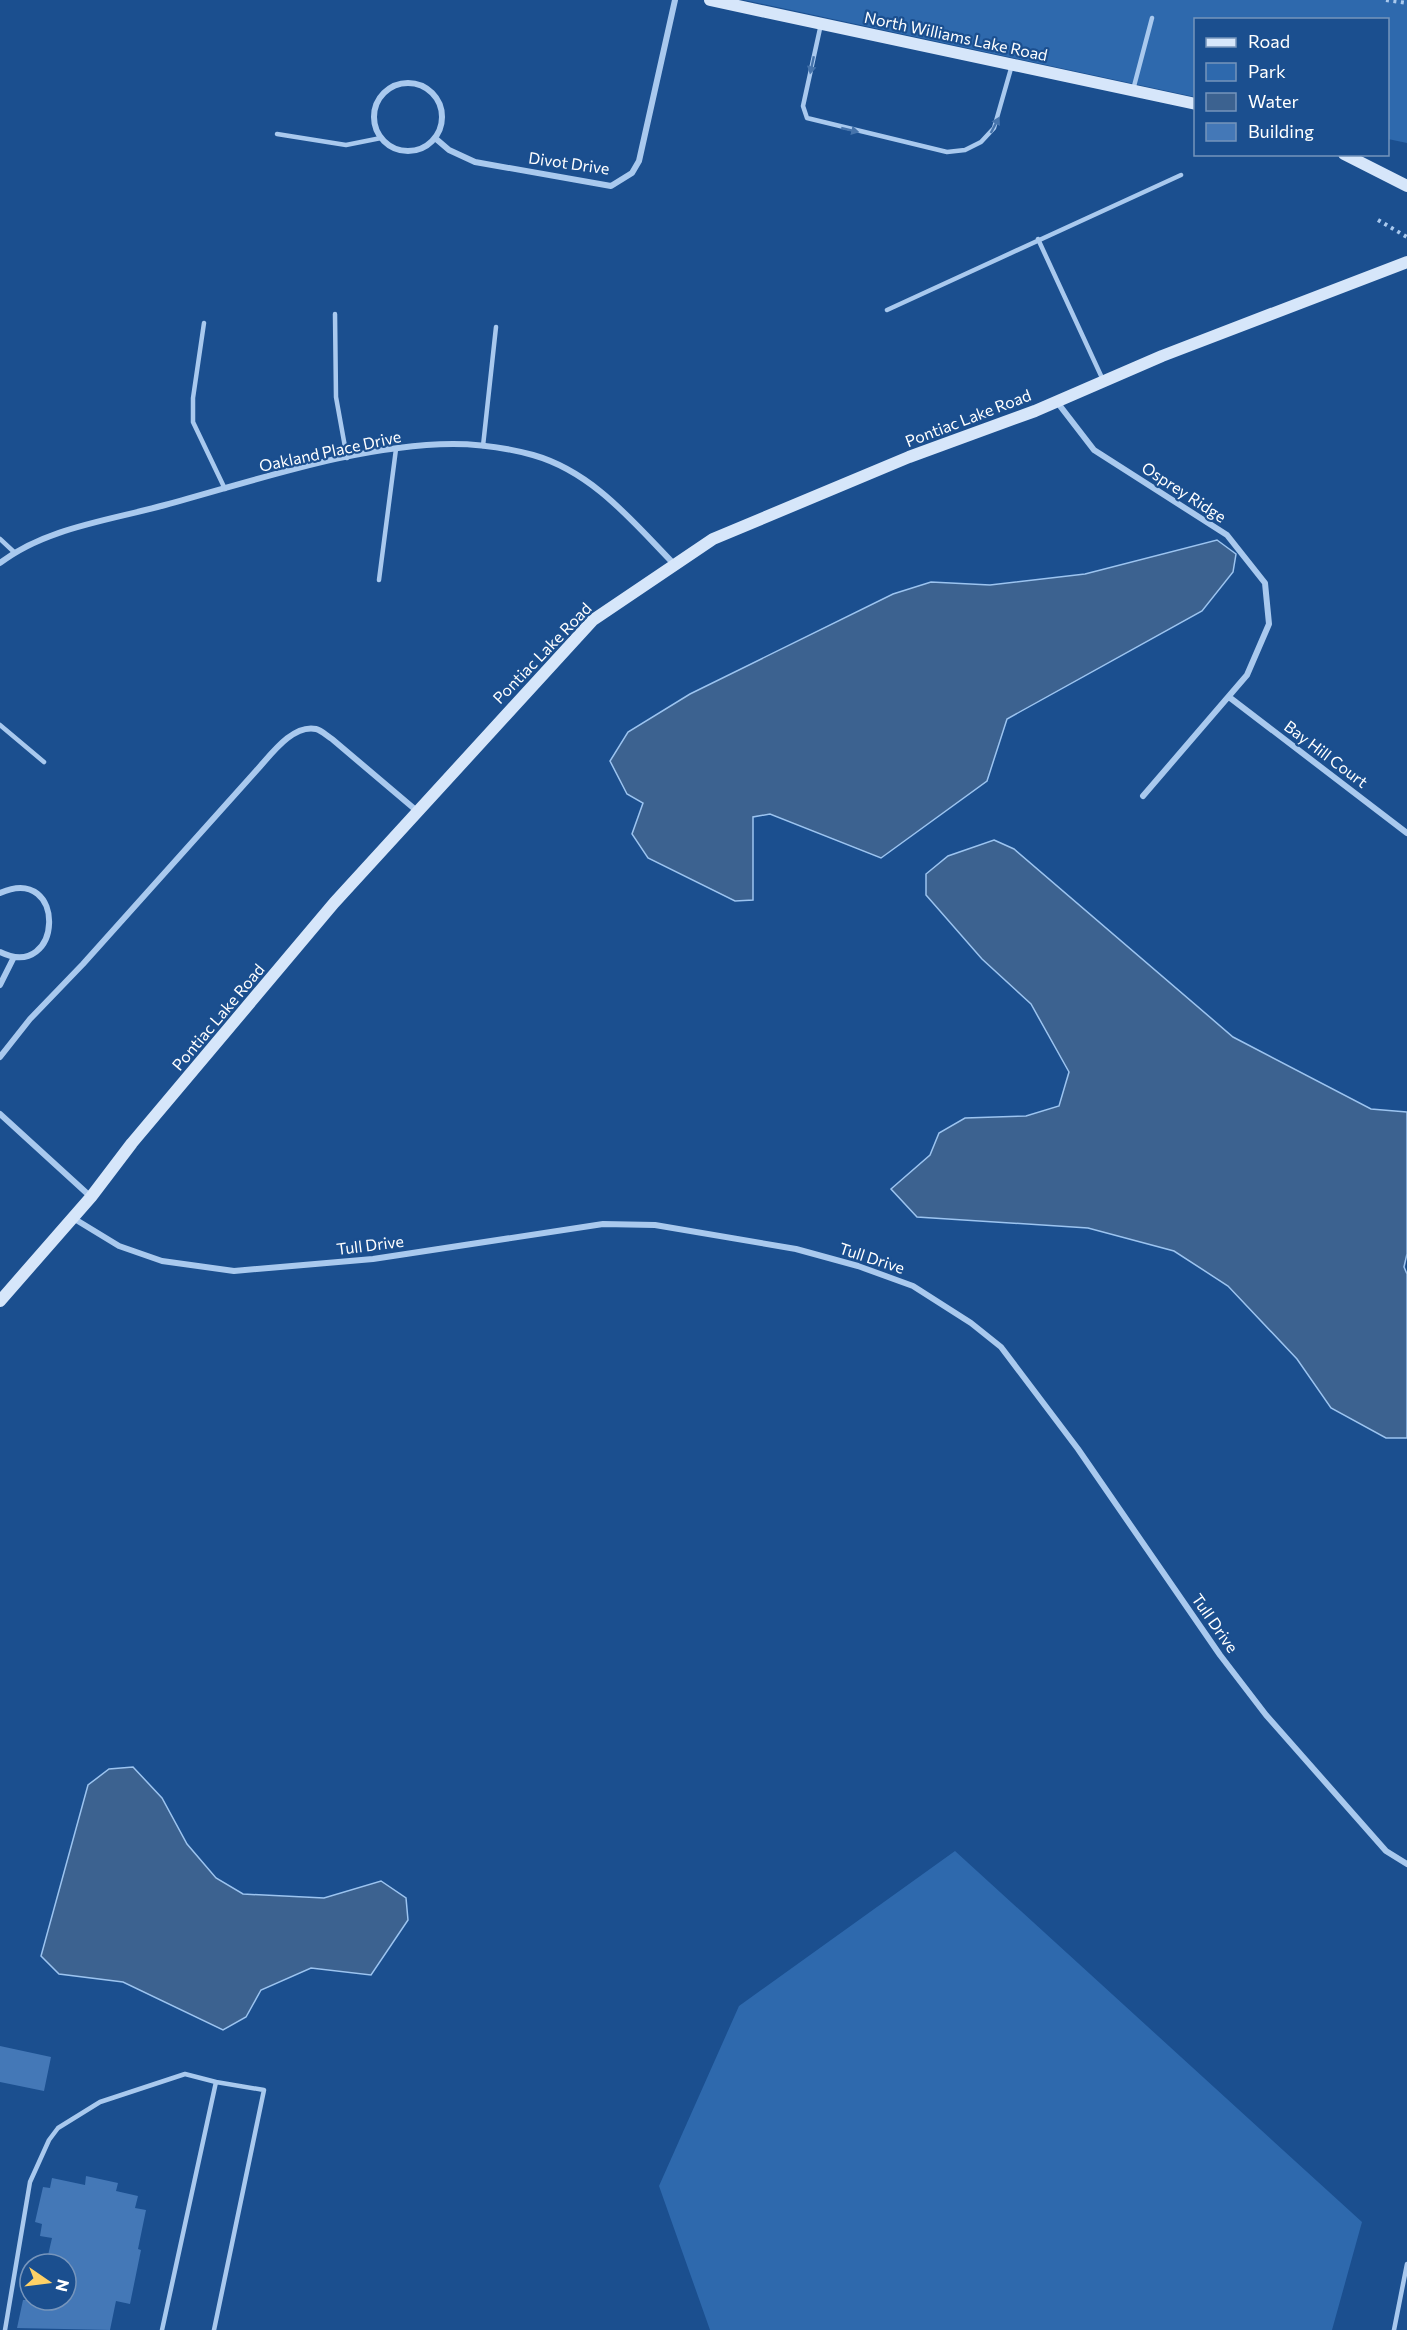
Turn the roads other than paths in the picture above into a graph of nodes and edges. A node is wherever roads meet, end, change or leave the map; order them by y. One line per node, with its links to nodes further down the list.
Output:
1 (675, 0): 10 (street, Divot Drive)
2 (710, 0): 4 (street, North Williams Lake Road)
3 (1152, 18): 6 (lane)
4 (821, 24): 5 (street, North Williams Lake Road); 5 (lane, one-way to 5)
5 (1012, 64): 6 (street, North Williams Lake Road)
6 (1133, 90): 7 (street, North Williams Lake Road)
7 (1194, 104)
8 (277, 134): 9 (lane)
9 (381, 138): 10 (street); 10 (street)
10 (435, 138)
11 (1348, 156): 13 (street)
12 (1181, 175): 14 (lane)
13 (1407, 186)
14 (1038, 239): 16 (lane); 20 (lane)
15 (1407, 262): 20 (street, Pontiac Lake Road)
16 (887, 310)
17 (335, 314): 24 (lane)
18 (204, 323): 25 (lane)
19 (496, 327): 22 (lane)
20 (1103, 380): 21 (street, Pontiac Lake Road)
21 (1057, 401): 29 (street, Pontiac Lake Road); 31 (street, Osprey Ridge)
22 (483, 446): 23 (street, Oakland Place Drive); 29 (street, Oakland Place Drive)
23 (396, 449): 24 (street, Oakland Place Drive); 30 (lane)
24 (347, 458): 25 (street, Oakland Place Drive)
25 (225, 489): 27 (street, Oakland Place Drive)
26 (0, 539): 27 (lane)
27 (14, 552): 28 (street, Oakland Place Drive)
28 (0, 563)
29 (675, 565): 35 (street, Pontiac Lake Road)
30 (379, 580)
31 (1229, 697): 34 (street, Osprey Ridge); 36 (street, Bay Hill Court)
32 (0, 724): 33 (lane)
33 (44, 762)
34 (1143, 795)
35 (417, 811): 41 (street); 43 (street, Pontiac Lake Road)
36 (1407, 833)
37 (0, 893): 39 (street)
38 (0, 952): 39 (street)
39 (14, 957): 40 (street)
40 (0, 985)
41 (0, 1057)
42 (0, 1114): 43 (street)
43 (91, 1197): 44 (street, Pontiac Lake Road)
44 (73, 1217): 45 (street, Pontiac Lake Road); 46 (street, Tull Drive)
45 (0, 1301)
46 (1407, 1864)
47 (216, 2082): 49 (lane); 50 (lane); 51 (lane)
48 (1407, 2264): 52 (lane)
49 (5, 2330)
50 (162, 2330)
51 (214, 2330)
52 (1394, 2330)

